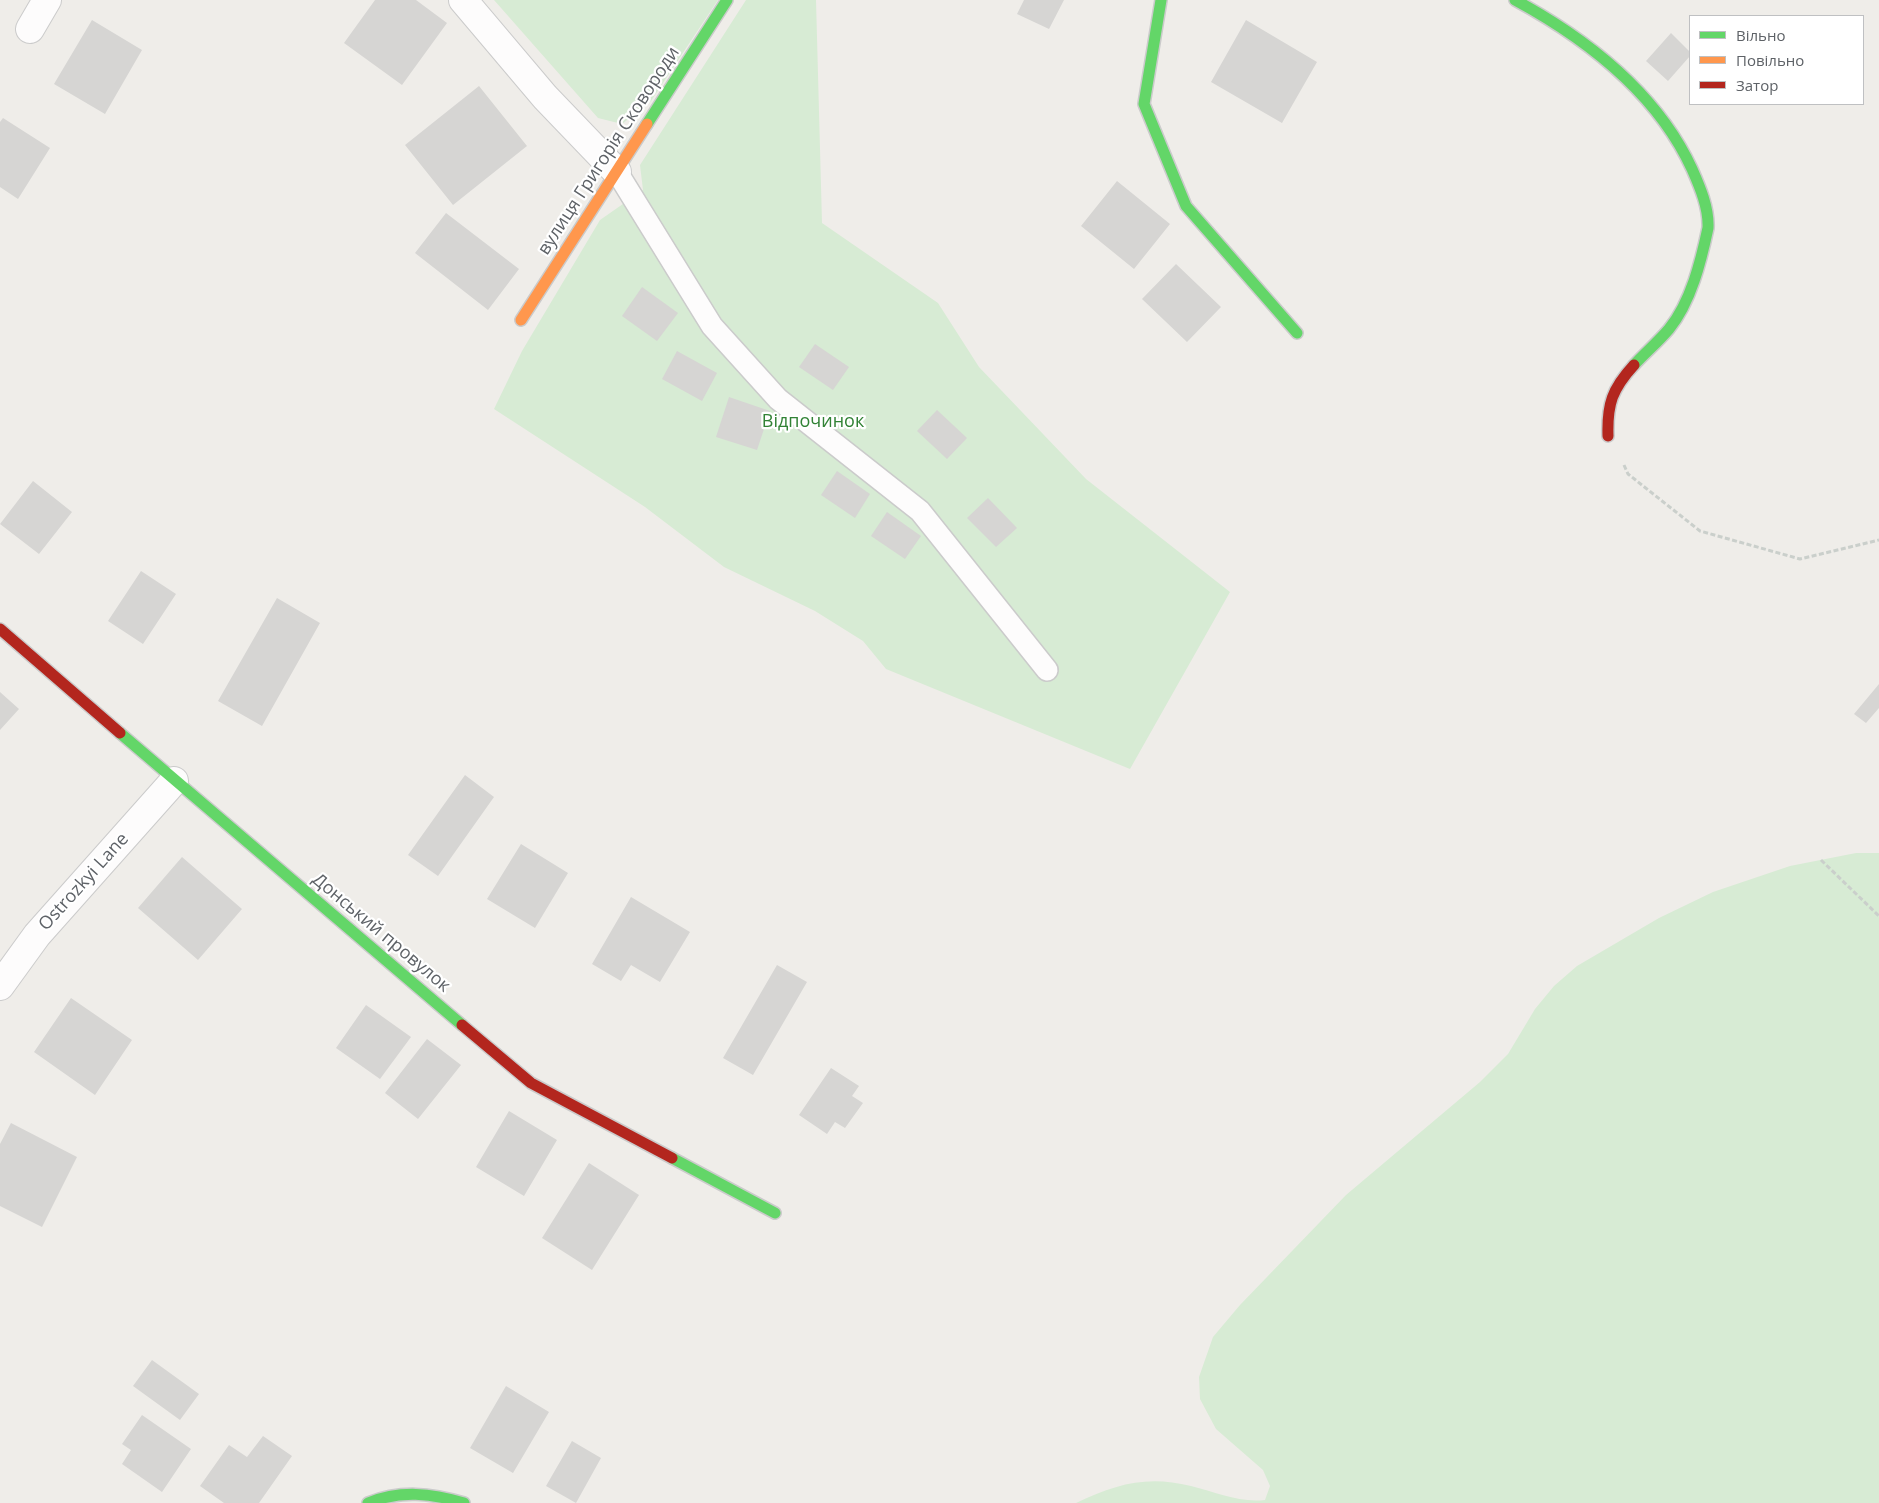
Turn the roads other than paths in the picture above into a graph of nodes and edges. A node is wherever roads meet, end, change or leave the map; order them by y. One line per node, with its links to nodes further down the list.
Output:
1 (47, 0): 6 (street)
2 (463, 0): 7 (street)
3 (727, 0): 7 (street, вулиця Григорія Сковороди)
4 (1161, 0): 9 (street)
5 (1516, 0): 10 (street)
6 (30, 29)
7 (617, 172): 8 (street, вулиця Григорія Сковороди); 12 (lane)
8 (521, 320)
9 (1297, 333)
10 (1608, 436)
11 (0, 629): 13 (street, Донський провулок)
12 (1047, 670)
13 (174, 781): 14 (street, Ostrozkyi Lane); 15 (street, Донський провулок)
14 (0, 986)
15 (775, 1213)
16 (368, 1503): 17 (street)
17 (464, 1503)

